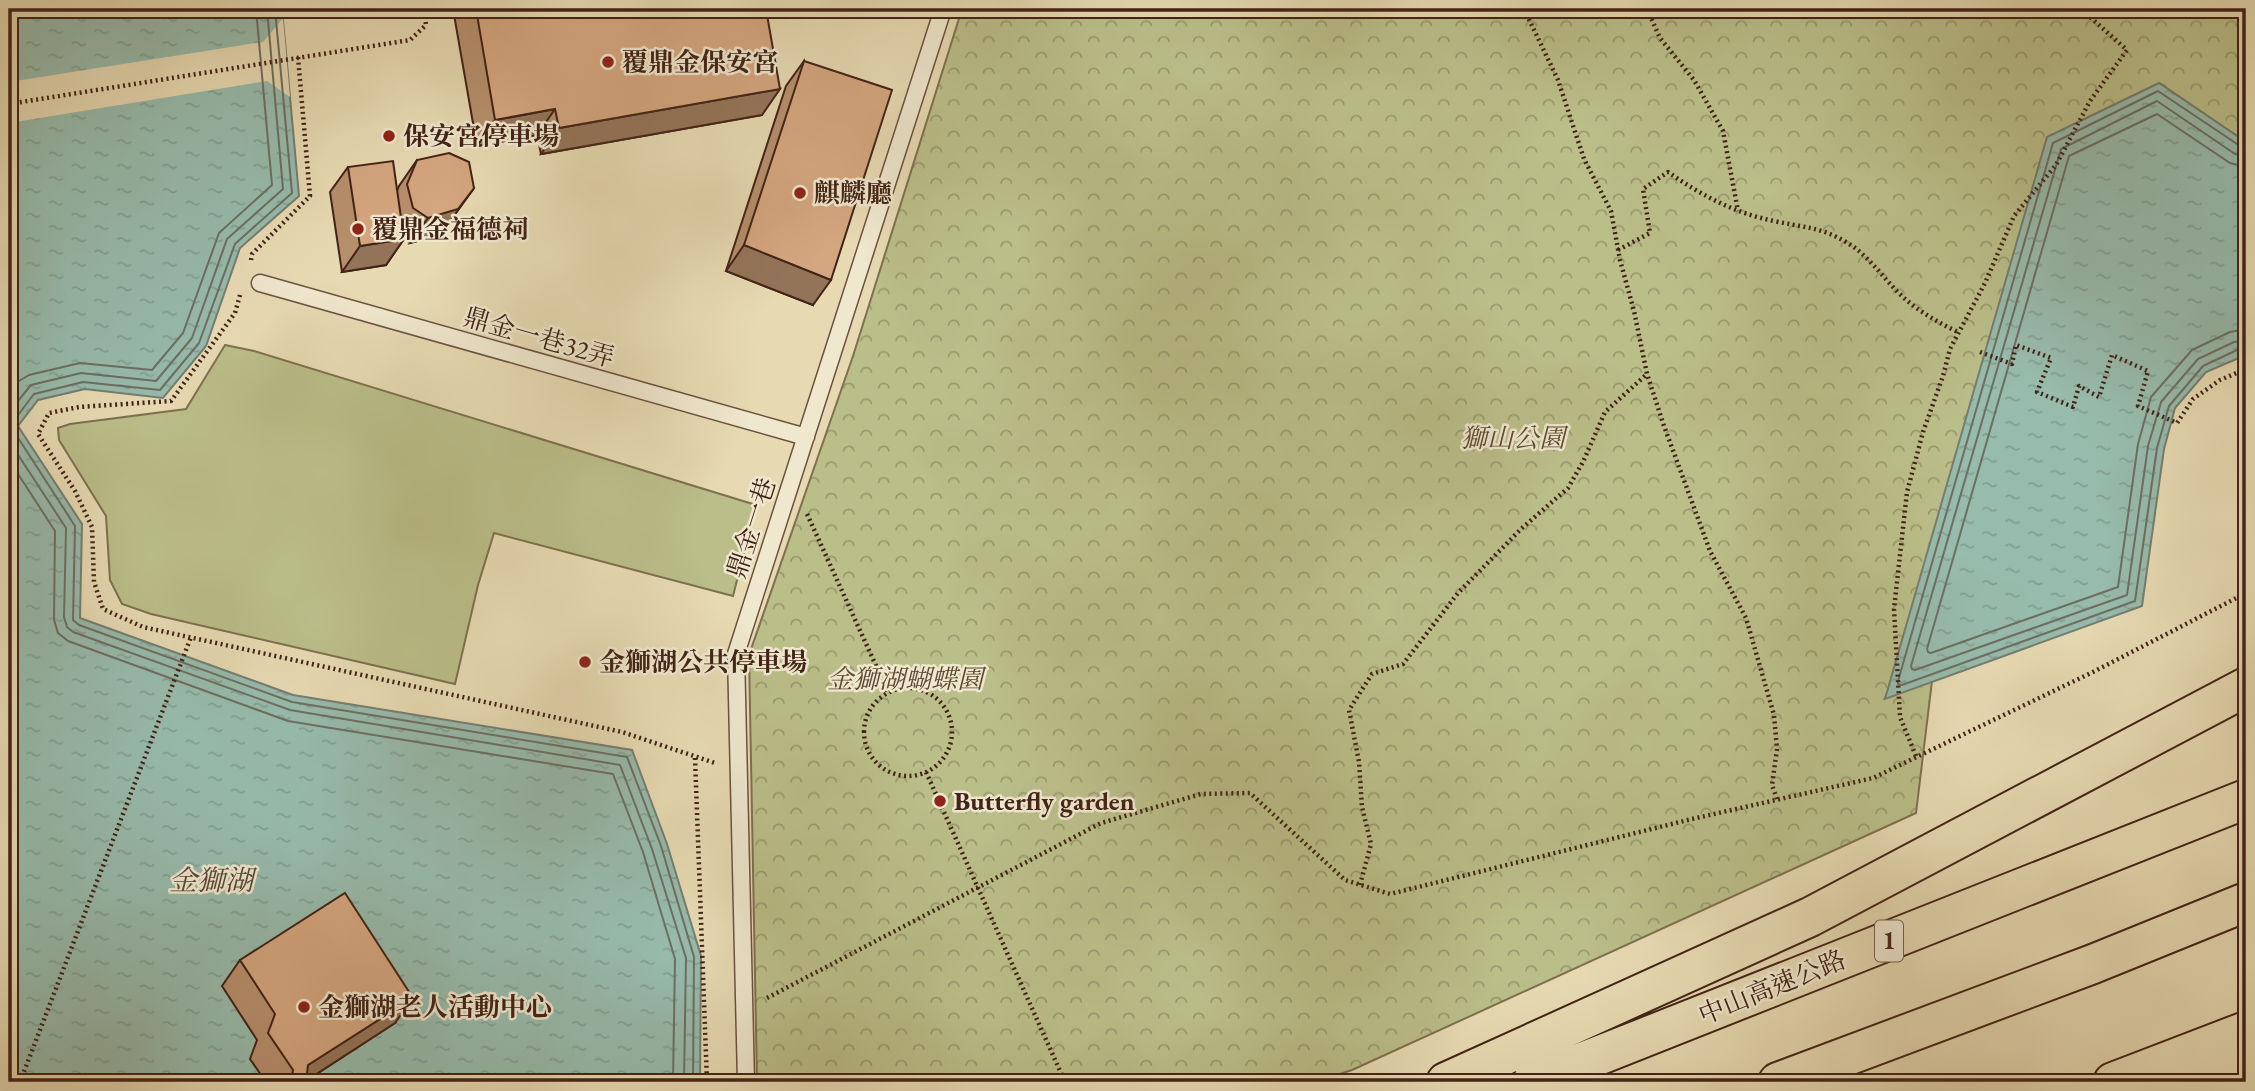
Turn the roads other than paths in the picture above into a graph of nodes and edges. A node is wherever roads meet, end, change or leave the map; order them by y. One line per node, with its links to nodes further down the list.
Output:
1 (943, 9): 3 (lane, 鼎金一巷)
2 (260, 283): 3 (lane, 鼎金一巷32弄)
3 (806, 437): 9 (lane, 鼎金一巷)
4 (2246, 687): 10 (highway)
5 (2246, 799): 11 (highway, 中山高速公路 / 1)
6 (2246, 902): 12 (highway)
7 (2246, 1031): 13 (highway)
8 (2246, 1063): 14 (highway)
9 (746, 1082)
10 (1446, 1082)
11 (1532, 1082)
12 (1778, 1082)
13 (2113, 1082)
14 (2166, 1082)

